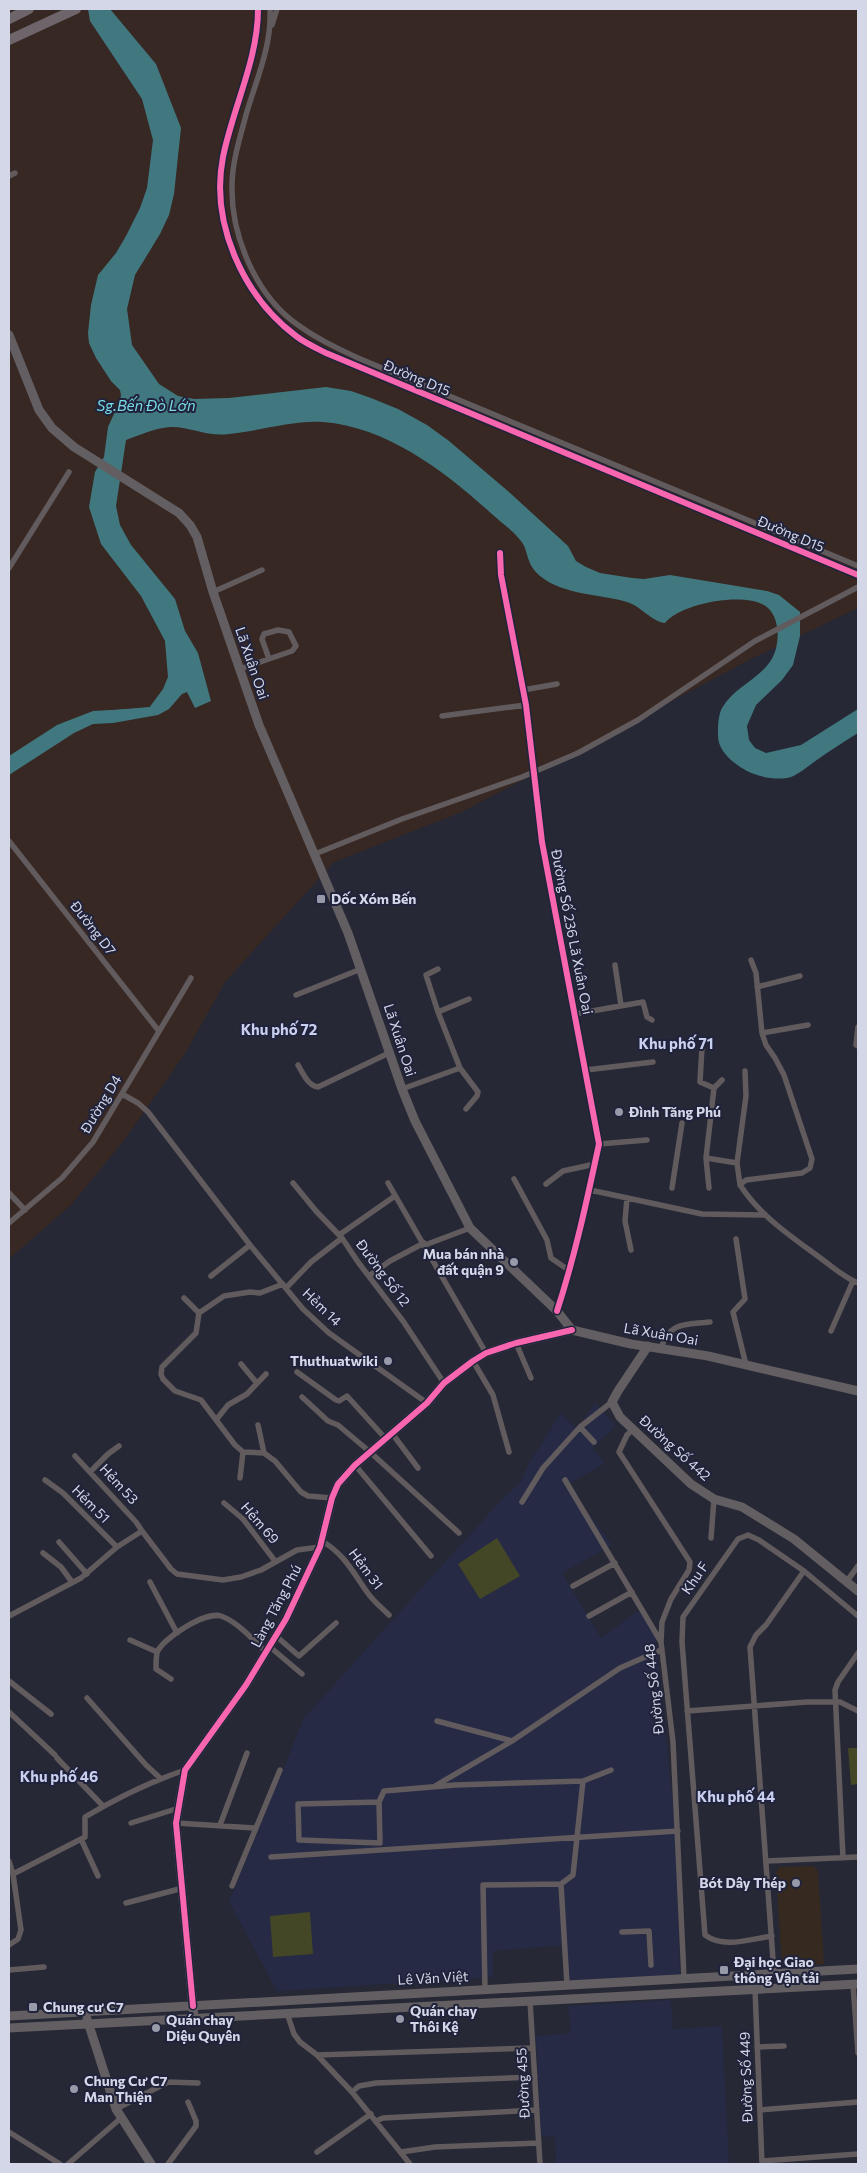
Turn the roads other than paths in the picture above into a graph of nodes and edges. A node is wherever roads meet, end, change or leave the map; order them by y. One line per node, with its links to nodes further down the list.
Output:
1 (28, 9): 6 (main road); 7 (main road)
2 (76, 9): 9 (main road)
3 (258, 9): 12 (street, Đường D15)
4 (270, 9): 8 (street, Đường D15)
5 (278, 9): 8 (street)
6 (9, 14)
7 (9, 19)
8 (271, 29): 13 (street, Đường D15)
9 (30, 30): 10 (main road); 11 (main road)
10 (9, 40)
11 (9, 46)
12 (254, 52): 13 (street); 14 (street, Đường D15)
13 (265, 55): 15 (street, Đường D15)
14 (224, 155): 15 (street); 20 (street, Đường D15)
15 (235, 158): 19 (street, Đường D15)
16 (15, 173): 17 (street)
17 (9, 176)
18 (9, 334): 28 (main road, Lã Xuân Oai)
19 (578, 449): 20 (street); 23 (street, Đường D15)
20 (575, 457): 26 (street, Đường D15)
21 (69, 472): 24 (street)
22 (500, 553): 32 (street, Đường Số 236 Lã Xuân Oai)
23 (858, 566)
24 (9, 568)
25 (262, 570): 28 (street)
26 (858, 576)
27 (858, 587): 37 (street)
28 (213, 592): 30 (main road, Lã Xuân Oai)
29 (269, 659): 29 (street); 30 (street)
30 (240, 669): 37 (main road, Lã Xuân Oai)
31 (557, 684): 32 (street)
32 (523, 690): 33 (street, Đường Số 236 Lã Xuân Oai)
33 (526, 705): 34 (street); 49 (street, Đường Số 236 Lã Xuân Oai)
34 (442, 716)
35 (9, 841): 36 (street, Đường D7)
36 (11, 849): 53 (street, Đường D7)
37 (315, 854): 40 (main road, Lã Xuân Oai)
38 (751, 960): 44 (street)
39 (615, 965): 47 (street)
40 (361, 969): 45 (street); 57 (main road, Lã Xuân Oai)
41 (438, 969): 48 (street)
42 (800, 976): 44 (street)
43 (191, 978): 53 (street, Đường D4)
44 (757, 986): 54 (street)
45 (296, 995)
46 (469, 999): 48 (street)
47 (621, 1005): 49 (street); 50 (street)
48 (438, 1012): 60 (street)
49 (575, 1014): 61 (street, Đường Số 236 Lã Xuân Oai)
50 (652, 1020)
51 (808, 1025): 54 (street)
52 (858, 1026): 55 (street)
53 (158, 1030): 66 (street, Đường D4)
54 (762, 1033): 78 (street)
55 (858, 1046)
56 (702, 1047): 64 (street)
57 (389, 1053): 59 (street); 65 (main road, Lã Xuân Oai)
58 (653, 1062): 61 (street)
59 (298, 1065)
60 (460, 1068): 65 (street); 67 (street)
61 (586, 1070): 70 (street, Đường Số 236 Lã Xuân Oai)
62 (745, 1071): 72 (street)
63 (722, 1080): 64 (street)
64 (714, 1088): 71 (street)
65 (402, 1089): 88 (main road, Lã Xuân Oai)
66 (122, 1094): 85 (street, Đường D4); 92 (street, Hẻm 14)
67 (466, 1109)
68 (682, 1123): 79 (street)
69 (647, 1140): 70 (street)
70 (599, 1144): 73 (street, Đường Số 236 Lã Xuân Oai)
71 (706, 1158): 72 (street); 80 (street)
72 (738, 1163): 78 (street)
73 (595, 1164): 77 (street); 81 (street, Đường Số 236 Lã Xuân Oai)
74 (514, 1179): 94 (street)
75 (294, 1183): 89 (street, Đường Số 12)
76 (388, 1183): 83 (street)
77 (546, 1184)
78 (740, 1185): 86 (street)
79 (672, 1188)
80 (709, 1188)
81 (590, 1190): 84 (street); 94 (street, Đường Số 236 Lã Xuân Oai)
82 (9, 1193): 85 (street)
83 (395, 1196): 89 (street); 91 (street)
84 (628, 1198): 86 (street); 93 (street)
85 (25, 1210): 87 (street, Đường D4)
86 (764, 1215): 97 (street)
87 (9, 1223)
88 (470, 1228): 91 (street); 100 (main road, Lã Xuân Oai)
89 (340, 1236): 96 (street, Đường Số 12); 98 (street)
90 (736, 1239): 111 (street)
91 (424, 1244): 96 (street); 108 (street)
92 (250, 1245): 95 (street); 98 (street, Hẻm 14)
93 (631, 1250)
94 (570, 1271): 100 (street, Đường Số 236 Lã Xuân Oai)
95 (211, 1276)
96 (369, 1276): 116 (street, Đường Số 12)
97 (856, 1282): 104 (street)
98 (285, 1286): 101 (street); 120 (street, Hẻm 14)
99 (184, 1298): 101 (street)
100 (557, 1311): 103 (main road, Lã Xuân Oai)
101 (199, 1313): 121 (street)
102 (710, 1322): 107 (street)
103 (572, 1330): 105 (main road, Làng Tăng Phú); 106 (main road, Lã Xuân Oai)
104 (831, 1331)
105 (516, 1343): 108 (main road, Làng Tăng Phú); 114 (street)
106 (648, 1346): 107 (main road, Lã Xuân Oai); 119 (main road)
107 (661, 1348): 111 (main road, Lã Xuân Oai)
108 (486, 1353): 109 (main road, Làng Tăng Phú)
109 (473, 1361): 116 (main road, Làng Tăng Phú); 130 (street)
110 (241, 1364): 115 (street)
111 (746, 1365): 117 (main road, Lã Xuân Oai)
112 (297, 1372): 125 (street)
113 (266, 1374): 115 (street)
114 (531, 1378)
115 (256, 1382): 121 (street)
116 (444, 1384): 120 (main road, Làng Tăng Phú)
117 (858, 1391)
118 (302, 1397): 129 (street)
119 (612, 1402): 123 (street); 124 (main road, Đường Số 442)
120 (427, 1404): 125 (main road, Làng Tăng Phú)
121 (216, 1420): 128 (street)
122 (258, 1425): 131 (street)
123 (580, 1426): 126 (street); 142 (street)
124 (632, 1429): 140 (main road, Đường Số 442); 170 (street, Đường Số 448)
125 (388, 1435): 129 (main road, Làng Tăng Phú); 134 (street)
126 (594, 1442)
127 (119, 1446): 135 (street)
128 (243, 1452): 131 (street); 136 (street)
129 (370, 1452): 133 (main road, Làng Tăng Phú); 144 (street)
130 (509, 1452)
131 (264, 1453): 139 (street)
132 (76, 1456): 135 (street, Hẻm 53)
133 (355, 1466): 139 (main road, Làng Tăng Phú); 150 (street)
134 (418, 1468)
135 (90, 1472): 143 (street, Hẻm 53)
136 (240, 1478)
137 (45, 1480): 148 (street, Hẻm 51)
138 (565, 1480): 152 (street)
139 (332, 1498): 147 (main road, Làng Tăng Phú)
140 (714, 1499): 145 (street); 158 (main road, Đường Số 442)
141 (224, 1502): 151 (street, Hẻm 69)
142 (522, 1502)
143 (142, 1531): 148 (street); 151 (street, Hẻm 53)
144 (458, 1533)
145 (711, 1538)
146 (59, 1542): 155 (street)
147 (321, 1544): 151 (street, Hẻm 53); 162 (street, Hẻm 31); 168 (main road, Làng Tăng Phú)
148 (117, 1547): 155 (street)
149 (43, 1552): 156 (street)
150 (431, 1556)
151 (275, 1561)
152 (614, 1563): 159 (street); 161 (street)
153 (858, 1566): 158 (street)
154 (804, 1571): 165 (street, Khu F); 180 (street); 181 (street, Khu F)
155 (87, 1574): 156 (street)
156 (72, 1582): 163 (street)
157 (150, 1582): 167 (street)
158 (847, 1582): 160 (main road, Đường Số 442)
159 (573, 1586)
160 (858, 1591)
161 (632, 1592): 164 (street); 170 (street)
162 (388, 1615)
163 (9, 1616)
164 (589, 1616)
165 (858, 1616)
166 (336, 1623): 168 (street)
167 (177, 1633): 171 (street); 173 (street)
168 (276, 1636): 171 (main road, Làng Tăng Phú)
169 (130, 1640): 173 (street)
170 (660, 1642): 172 (street, Đường Số 448)
171 (268, 1649): 175 (street); 188 (main road, Làng Tăng Phú)
172 (662, 1650): 186 (street); 201 (street, Đường Số 448)
173 (157, 1652): 176 (street)
174 (858, 1653): 179 (street)
175 (302, 1674)
176 (171, 1680)
177 (9, 1681): 184 (street)
178 (87, 1698): 191 (street)
179 (836, 1702): 180 (street); 183 (street); 206 (street)
180 (756, 1705): 181 (street); 208 (street)
181 (688, 1711): 216 (street, Khu F)
182 (9, 1712): 195 (street)
183 (858, 1712)
184 (51, 1714)
185 (437, 1721): 186 (street)
186 (512, 1741): 193 (street)
187 (247, 1753): 199 (street)
188 (185, 1770): 191 (street); 196 (main road, Làng Tăng Phú)
189 (280, 1770): 200 (street)
190 (611, 1770): 192 (street)
191 (160, 1778): 195 (street)
192 (583, 1781): 193 (street); 202 (street)
193 (433, 1787): 194 (street)
194 (379, 1802): 194 (street)
195 (103, 1806): 203 (street)
196 (179, 1808): 197 (street); 198 (main road, Làng Tăng Phú)
197 (131, 1822)
198 (176, 1823): 199 (street); 213 (main road, Làng Tăng Phú)
199 (220, 1825): 200 (street)
200 (254, 1828): 212 (street)
201 (678, 1831): 202 (street); 225 (street, Đường Số 448)
202 (578, 1836): 204 (street); 211 (street)
203 (81, 1839): 209 (street); 210 (street)
204 (272, 1857)
205 (858, 1857): 206 (street)
206 (843, 1858): 208 (street)
207 (9, 1861): 209 (street)
208 (767, 1861): 216 (street)
209 (12, 1874): 217 (street)
210 (98, 1876)
211 (561, 1884): 227 (street); 229 (street)
212 (232, 1886)
213 (183, 1888): 214 (street); 234 (main road, Làng Tăng Phú)
214 (126, 1903)
215 (622, 1932): 218 (street)
216 (772, 1936): 222 (street)
217 (9, 1944)
218 (651, 1965)
219 (44, 1967): 221 (street)
220 (858, 1969): 222 (main road, Lê Văn Việt)
221 (9, 1970)
222 (774, 1973): 223 (main road, Lê Văn Việt)
223 (754, 1974): 224 (main road, Lê Văn Việt); 230 (main road)
224 (706, 1977): 225 (main road, Lê Văn Việt); 231 (main road)
225 (684, 1978): 227 (main road, Lê Văn Việt); 232 (main road)
226 (856, 1984): 230 (main road, Lê Văn Việt); 244 (street)
227 (567, 1985): 228 (main road, Lê Văn Việt)
228 (530, 1987): 229 (main road, Lê Văn Việt); 233 (main road)
229 (485, 1989): 234 (main road, Lê Văn Việt)
230 (755, 1989): 231 (main road, Lê Văn Việt); 242 (street, Đường Số 449)
231 (708, 1992): 232 (main road, Lê Văn Việt)
232 (685, 1993): 233 (main road, Lê Văn Việt)
233 (530, 2001): 236 (main road, Lê Văn Việt); 243 (street, Đường 455)
234 (193, 2006): 235 (main road, Lê Văn Việt); 238 (main road, Làng Tăng Phú)
235 (85, 2012): 237 (main road, Lê Văn Việt); 239 (main road)
236 (287, 2013): 238 (main road, Lê Văn Việt); 245 (street)
237 (9, 2016)
238 (194, 2018): 239 (main road, Lê Văn Việt)
239 (88, 2024): 240 (main road, Lê Văn Việt); 251 (main road)
240 (9, 2028)
241 (784, 2046): 242 (street)
242 (757, 2047): 253 (street, Đường Số 449)
243 (533, 2048): 245 (street); 246 (street, Đường 455)
244 (858, 2053)
245 (317, 2055): 248 (street)
246 (535, 2077): 248 (street); 252 (street, Đường 455)
247 (198, 2082): 251 (street)
248 (352, 2092): 254 (street)
249 (188, 2102): 266 (street)
250 (858, 2102): 253 (street)
251 (116, 2109): 255 (main road)
252 (537, 2110): 256 (street); 258 (street, Đường 455)
253 (760, 2110): 262 (street, Đường Số 449)
254 (371, 2114): 256 (street); 259 (street)
255 (121, 2118): 264 (street); 265 (main road)
256 (376, 2121): 260 (street)
257 (9, 2132): 263 (street)
258 (539, 2143): 260 (street); 268 (street, Đường 455)
259 (317, 2152)
260 (401, 2152): 267 (street)
261 (858, 2154): 262 (street)
262 (762, 2163)
263 (60, 2164)
264 (68, 2164)
265 (151, 2164)
266 (168, 2164)
267 (410, 2164)
268 (540, 2164)

